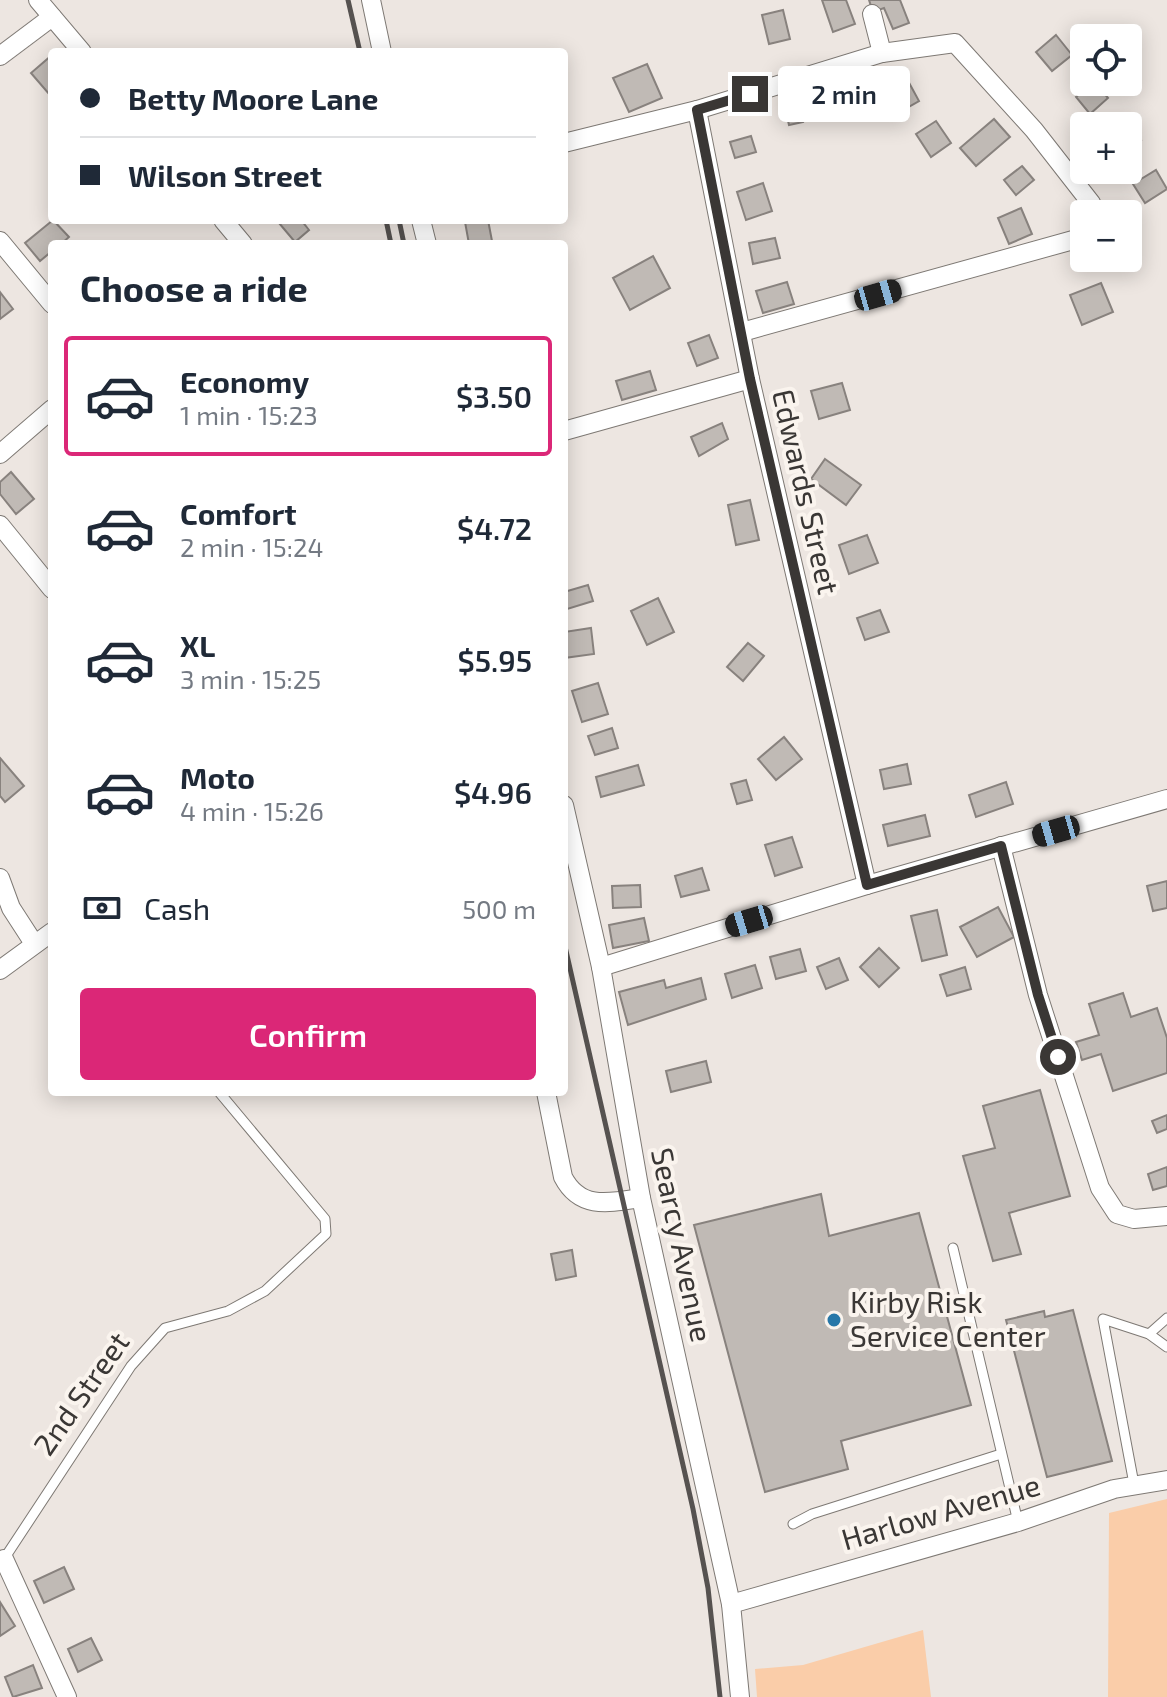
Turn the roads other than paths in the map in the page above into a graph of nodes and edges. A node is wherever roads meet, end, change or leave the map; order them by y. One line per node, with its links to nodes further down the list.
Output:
1 (38, 0): 4 (street)
2 (371, 0): 6 (street)
3 (872, 14): 7 (street)
4 (52, 17): 5 (street); 8 (street)
5 (79, 48)
6 (381, 48)
7 (882, 53): 9 (street); 11 (street)
8 (0, 56)
9 (697, 110): 10 (street); 17 (street, Edwards Street)
10 (568, 142)
11 (1089, 200)
12 (226, 224): 13 (street)
13 (240, 240)
14 (0, 241): 16 (street)
15 (1070, 241): 17 (street)
16 (48, 299)
17 (742, 332): 18 (street, Edwards Street)
18 (750, 379): 20 (street); 28 (street, Edwards Street)
19 (48, 412): 21 (street)
20 (568, 430)
21 (0, 454)
22 (0, 525): 23 (street)
23 (48, 584)
24 (1167, 799): 26 (street)
25 (568, 823): 31 (street, Searcy Avenue)
26 (1001, 846): 28 (street); 36 (street)
27 (0, 878): 30 (street)
28 (867, 885): 31 (street)
29 (48, 934): 30 (street)
30 (33, 942): 32 (street)
31 (601, 967): 35 (street, Searcy Avenue)
32 (0, 970)
33 (222, 1096): 46 (lane, 2nd Street)
34 (547, 1096): 35 (street)
35 (641, 1198): 47 (street, Searcy Avenue)
36 (1167, 1216)
37 (953, 1248): 41 (lane)
38 (1167, 1318): 39 (lane)
39 (1149, 1334): 40 (lane); 43 (lane)
40 (1167, 1347)
41 (1001, 1454): 44 (lane); 45 (lane)
42 (1167, 1480): 43 (street, Harlow Avenue)
43 (1134, 1484): 44 (street, Harlow Avenue)
44 (1018, 1522): 47 (street, Harlow Avenue)
45 (793, 1524)
46 (2, 1560): 48 (street)
47 (731, 1604): 49 (street, Searcy Avenue)
48 (67, 1697)
49 (740, 1697)

